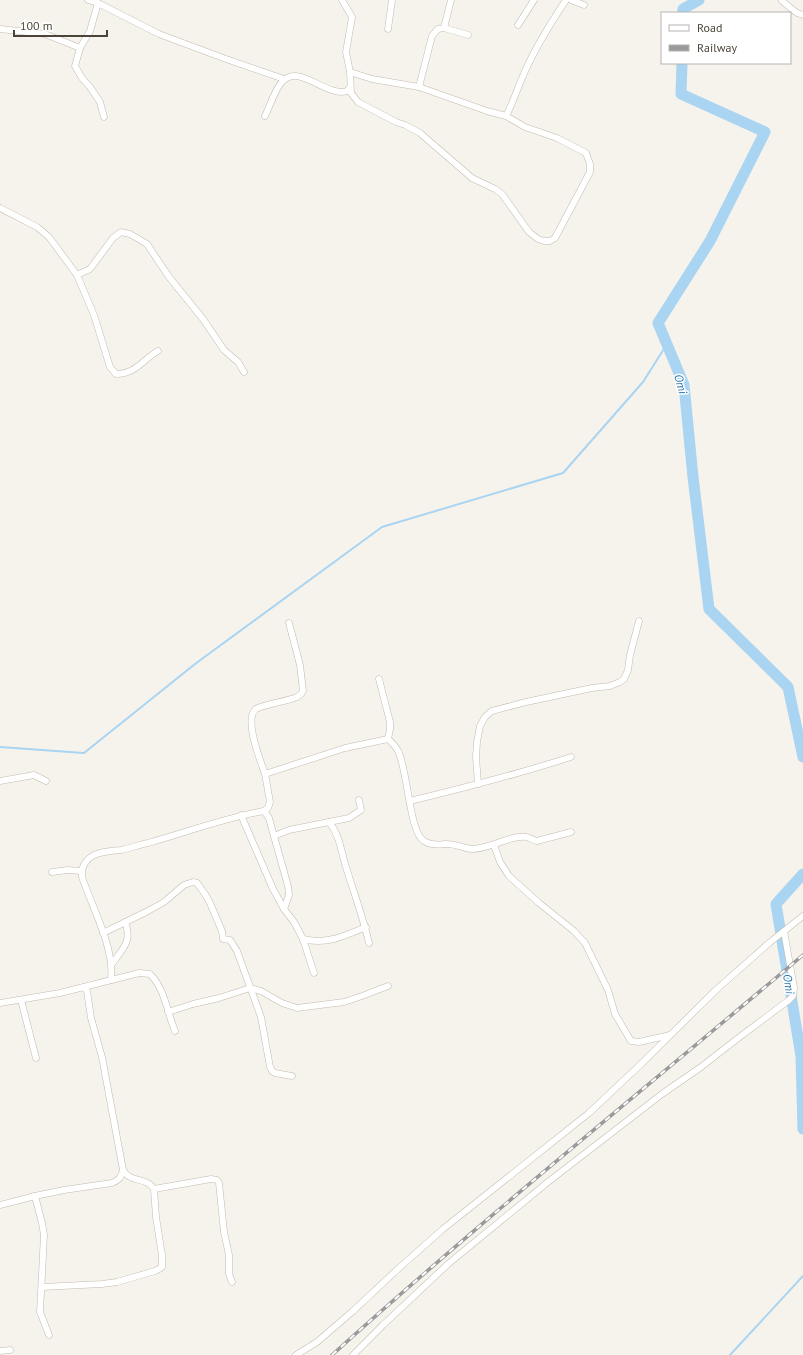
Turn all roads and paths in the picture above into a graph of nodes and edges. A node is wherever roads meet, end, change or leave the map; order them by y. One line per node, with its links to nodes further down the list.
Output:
1 (88, 0): 9 (street)
2 (342, 0): 18 (street)
3 (392, 0): 15 (street)
4 (451, 0): 13 (street)
5 (534, 0): 12 (street)
6 (566, 0): 23 (street)
7 (571, 0): 10 (street)
8 (782, 1): 11 (street)
9 (98, 3): 17 (street); 19 (street)
10 (584, 5)
11 (803, 15)
12 (518, 25)
13 (444, 28): 16 (street); 21 (street)
14 (0, 29): 17 (street)
15 (388, 29)
16 (468, 36)
17 (80, 48): 24 (street)
18 (350, 72): 20 (street); 21 (street)
19 (284, 79): 20 (street); 22 (street)
20 (350, 87): 23 (street)
21 (419, 87): 23 (street)
22 (265, 116)
23 (506, 116)
24 (104, 117)
25 (0, 208): 26 (street)
26 (77, 275): 27 (street); 28 (street)
27 (158, 351)
28 (244, 372)
29 (639, 621): 37 (street)
30 (289, 623): 34 (street)
31 (379, 679): 32 (street)
32 (388, 740): 34 (street); 39 (street)
33 (570, 758): 37 (street)
34 (264, 774): 40 (street)
35 (0, 780): 36 (street)
36 (46, 781)
37 (478, 784): 39 (street)
38 (359, 800): 42 (street)
39 (410, 801): 45 (street)
40 (264, 811): 41 (street); 44 (street)
41 (241, 815): 46 (street); 48 (street)
42 (329, 822): 44 (street); 51 (street)
43 (571, 832): 45 (street)
44 (274, 836): 48 (street)
45 (494, 845): 66 (street)
46 (81, 871): 47 (street); 53 (street)
47 (52, 872)
48 (284, 909): 54 (street)
49 (803, 916): 52 (street)
50 (126, 922): 53 (street); 56 (street); 61 (street)
51 (366, 927): 54 (street); 55 (street)
52 (784, 931): 66 (street); 79 (street)
53 (103, 933): 56 (street)
54 (303, 939): 57 (street)
55 (369, 944)
56 (112, 964): 58 (street)
57 (314, 973)
58 (112, 980): 60 (street); 64 (street)
59 (388, 986): 61 (street)
60 (84, 987): 62 (street); 69 (street)
61 (250, 988): 64 (street); 68 (street)
62 (21, 1000): 63 (street); 67 (street)
63 (0, 1003)
64 (168, 1012): 65 (street)
65 (175, 1032)
66 (670, 1035): 78 (street)
67 (36, 1058)
68 (292, 1076)
69 (123, 1170): 70 (street); 71 (street)
70 (154, 1189): 73 (street); 74 (street)
71 (35, 1196): 72 (street); 74 (street)
72 (0, 1205)
73 (232, 1282)
74 (42, 1287): 75 (street)
75 (49, 1335)
76 (10, 1350): 77 (street)
77 (0, 1351)
78 (296, 1355)
79 (353, 1355)

